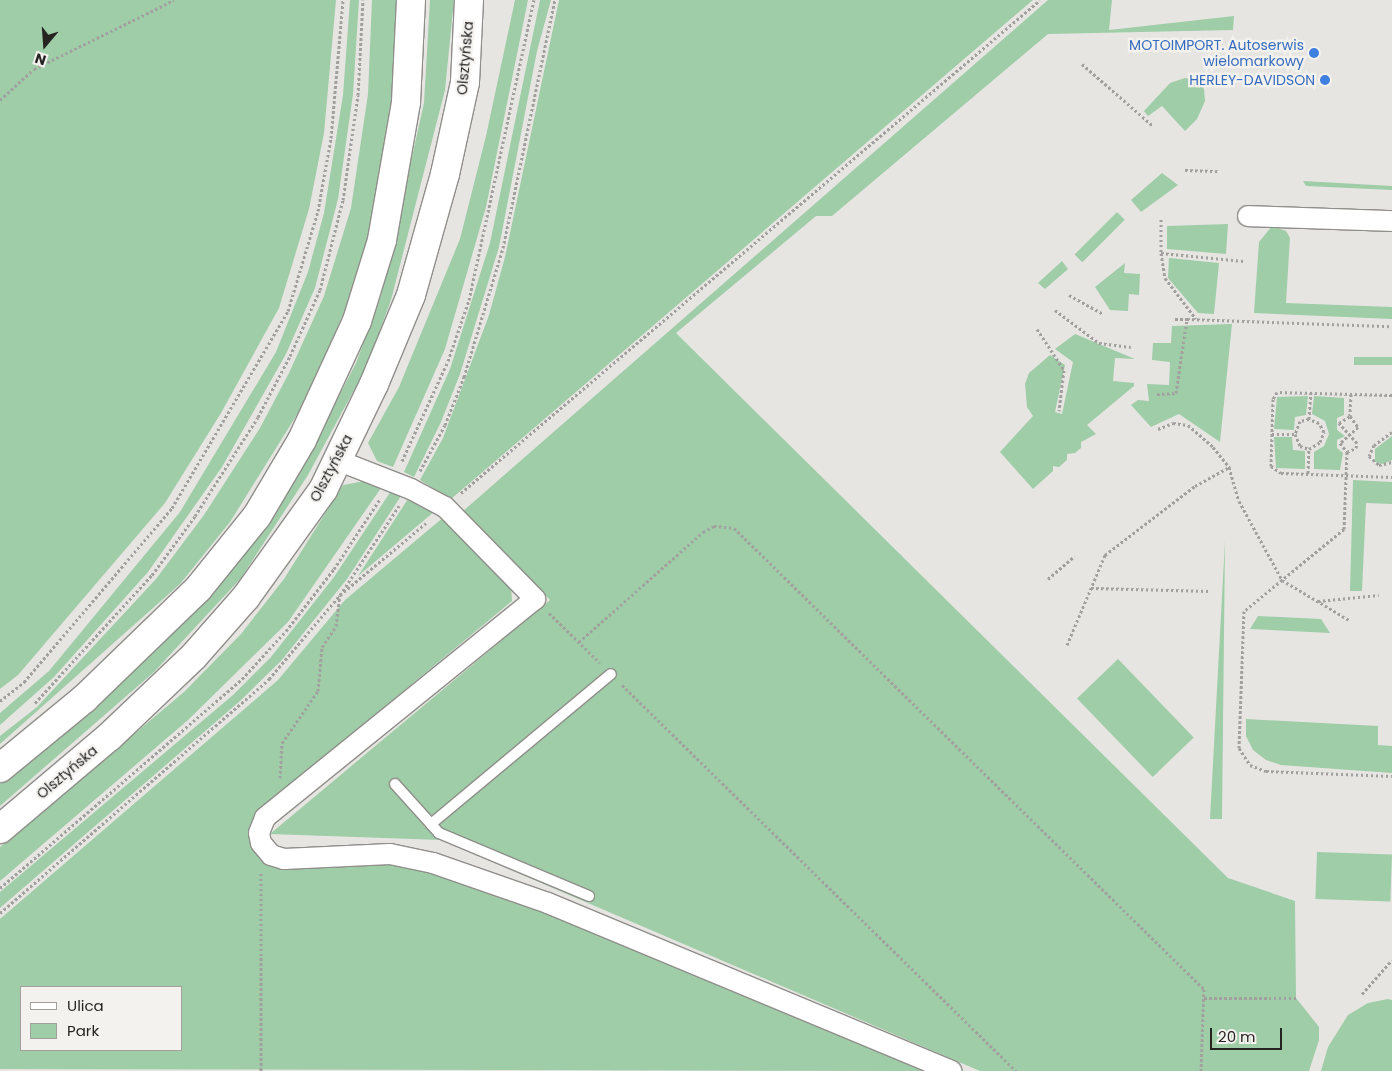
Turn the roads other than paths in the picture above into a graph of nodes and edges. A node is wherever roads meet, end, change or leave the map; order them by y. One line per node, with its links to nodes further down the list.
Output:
1 (412, 0): 9 (main road)
2 (469, 0): 4 (main road, Olsztyńska)
3 (489, 0): 4 (main road)
4 (465, 82): 7 (main road, Olsztyńska)
5 (1248, 216): 6 (street)
6 (1392, 221)
7 (337, 460): 12 (main road, Olsztyńska); 14 (street)
8 (611, 674): 11 (lane)
9 (0, 768)
10 (395, 784): 11 (lane)
11 (431, 824): 13 (lane)
12 (0, 829)
13 (589, 896)
14 (951, 1071)

